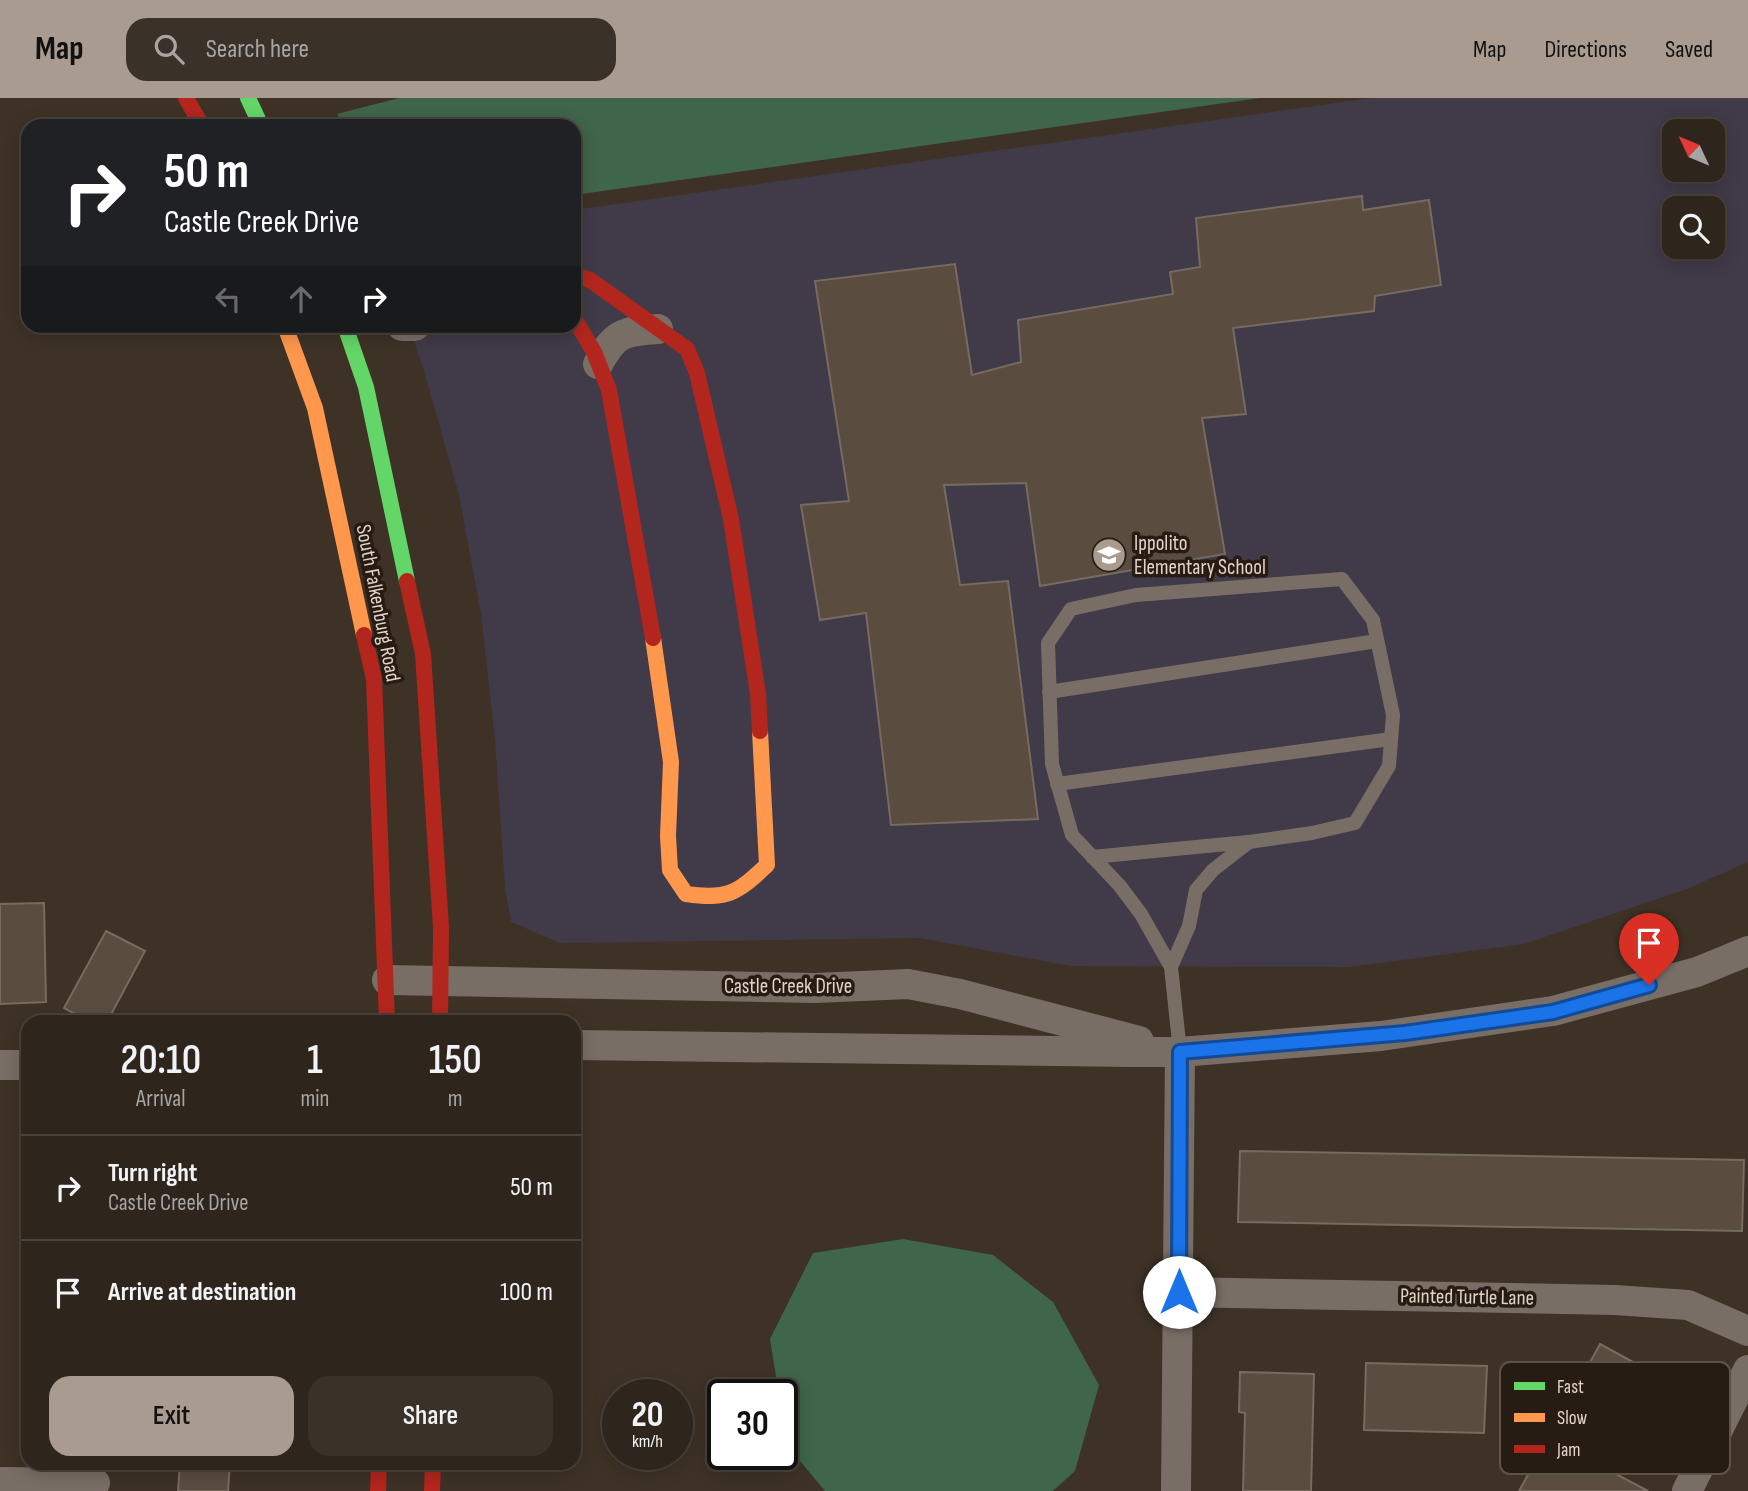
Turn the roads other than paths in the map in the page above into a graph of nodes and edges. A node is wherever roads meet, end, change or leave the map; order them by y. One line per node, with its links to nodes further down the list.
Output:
1 (186, 98): 3 (street)
2 (248, 98): 4 (street)
3 (198, 119)
4 (258, 119)
5 (581, 277): 6 (street)
6 (658, 328): 10 (street); 10 (street)
7 (581, 331): 10 (street)
8 (288, 333): 19 (street, South Falkenburg Road)
9 (347, 333): 20 (street, South Falkenburg Road)
10 (598, 364)
11 (1377, 641): 12 (lane); 12 (lane); 13 (lane)
12 (1049, 692): 14 (lane)
13 (1391, 738): 14 (lane); 15 (lane)
14 (1058, 784): 16 (lane)
15 (1249, 842): 16 (lane); 18 (lane)
16 (1093, 857): 18 (lane)
17 (1748, 951): 24 (street, Castle Creek Drive)
18 (1171, 967): 24 (lane)
19 (387, 980): 20 (street, Castle Creek Drive); 21 (street, South Falkenburg Road)
20 (441, 981): 22 (street, South Falkenburg Road); 24 (street, Castle Creek Drive)
21 (387, 1015)
22 (440, 1015)
23 (581, 1045): 24 (street, Castle Creek Drive)
24 (1180, 1052): 27 (street)
25 (0, 1065): 26 (street)
26 (21, 1065)
27 (1179, 1292): 28 (street, Painted Turtle Lane); 38 (street)
28 (1748, 1332)
29 (1748, 1370): 30 (street)
30 (1730, 1406)
31 (379, 1470): 36 (street)
32 (433, 1470): 37 (street)
33 (1696, 1474): 39 (street)
34 (95, 1479): 35 (street)
35 (0, 1482)
36 (378, 1491)
37 (432, 1491)
38 (1176, 1491)
39 (1687, 1491)

